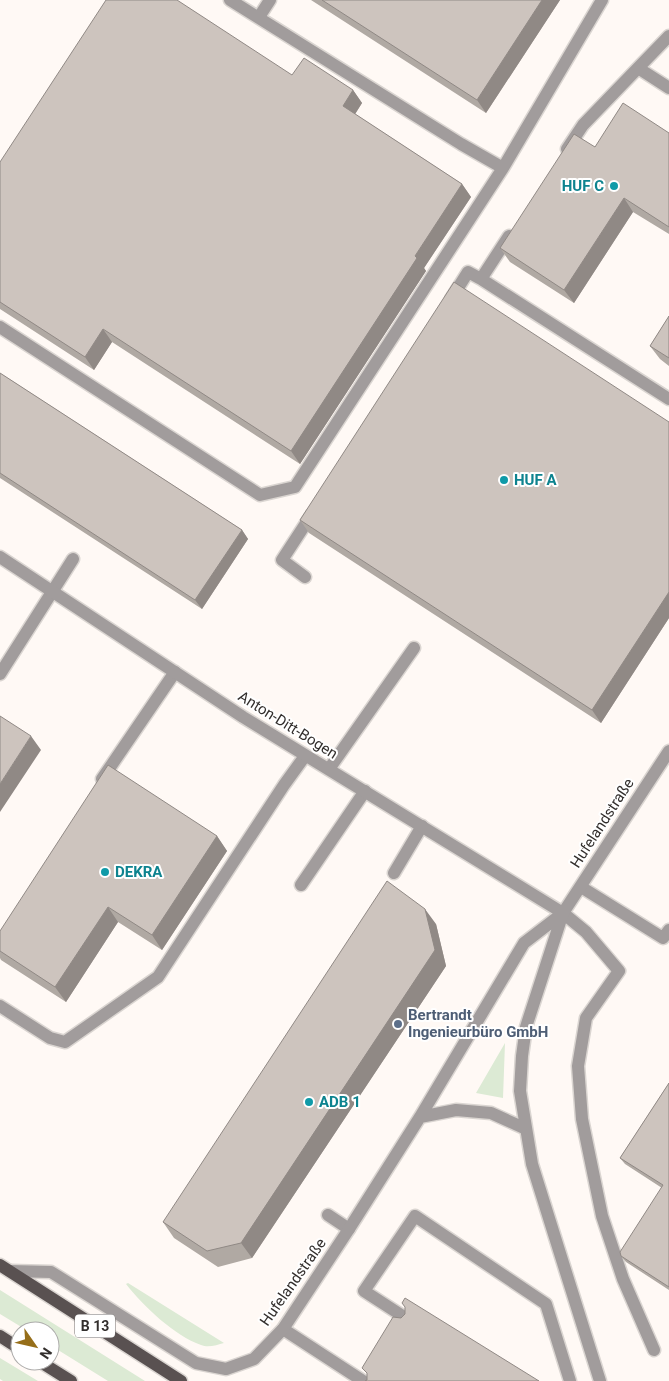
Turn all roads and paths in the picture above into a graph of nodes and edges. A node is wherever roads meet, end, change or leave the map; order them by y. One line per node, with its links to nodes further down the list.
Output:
1 (230, 0): 4 (street)
2 (270, 0): 4 (street)
3 (602, 0): 9 (street)
4 (258, 17): 9 (street)
5 (669, 36): 6 (street)
6 (638, 68): 7 (street); 8 (street)
7 (669, 88)
8 (561, 158)
9 (503, 168): 13 (street)
10 (518, 222): 11 (street)
11 (481, 279): 12 (street); 14 (street)
12 (442, 313)
13 (0, 327)
14 (669, 398)
15 (320, 502): 18 (street)
16 (0, 556): 19 (street, Anton-Ditt-Bogen)
17 (73, 559): 19 (street)
18 (305, 577)
19 (54, 592): 21 (street, Anton-Ditt-Bogen); 22 (street)
20 (414, 648): 25 (street)
21 (175, 672): 23 (street, Anton-Ditt-Bogen); 27 (street)
22 (0, 674)
23 (305, 756): 25 (street, Anton-Ditt-Bogen); 34 (street)
24 (667, 759): 31 (street, Hufelandstraße)
25 (329, 769): 26 (street, Anton-Ditt-Bogen)
26 (365, 791): 28 (street, Anton-Ditt-Bogen); 30 (street)
27 (93, 793)
28 (422, 826): 29 (street); 32 (street, Anton-Ditt-Bogen)
29 (394, 873)
30 (301, 885)
31 (581, 887): 32 (street, Hufelandstraße); 33 (street)
32 (563, 913): 35 (street, Hufelandstraße); 36 (street, Hufelandstraße); 42 (street, Anton-Ditt-Bogen)
33 (669, 930)
34 (0, 1006)
35 (420, 1117): 36 (street); 38 (street, Hufelandstraße)
36 (524, 1128): 48 (street, Hufelandstraße)
37 (328, 1215): 38 (street)
38 (349, 1229): 41 (street, Hufelandstraße)
39 (5, 1268): 41 (street, Hufelandstraße); 45 (main road, B 13)
40 (401, 1315): 47 (street)
41 (283, 1329): 46 (street)
42 (654, 1350)
43 (55, 1371): 44 (main road)
44 (71, 1381)
45 (181, 1381)
46 (363, 1381)
47 (570, 1381)
48 (600, 1381)

